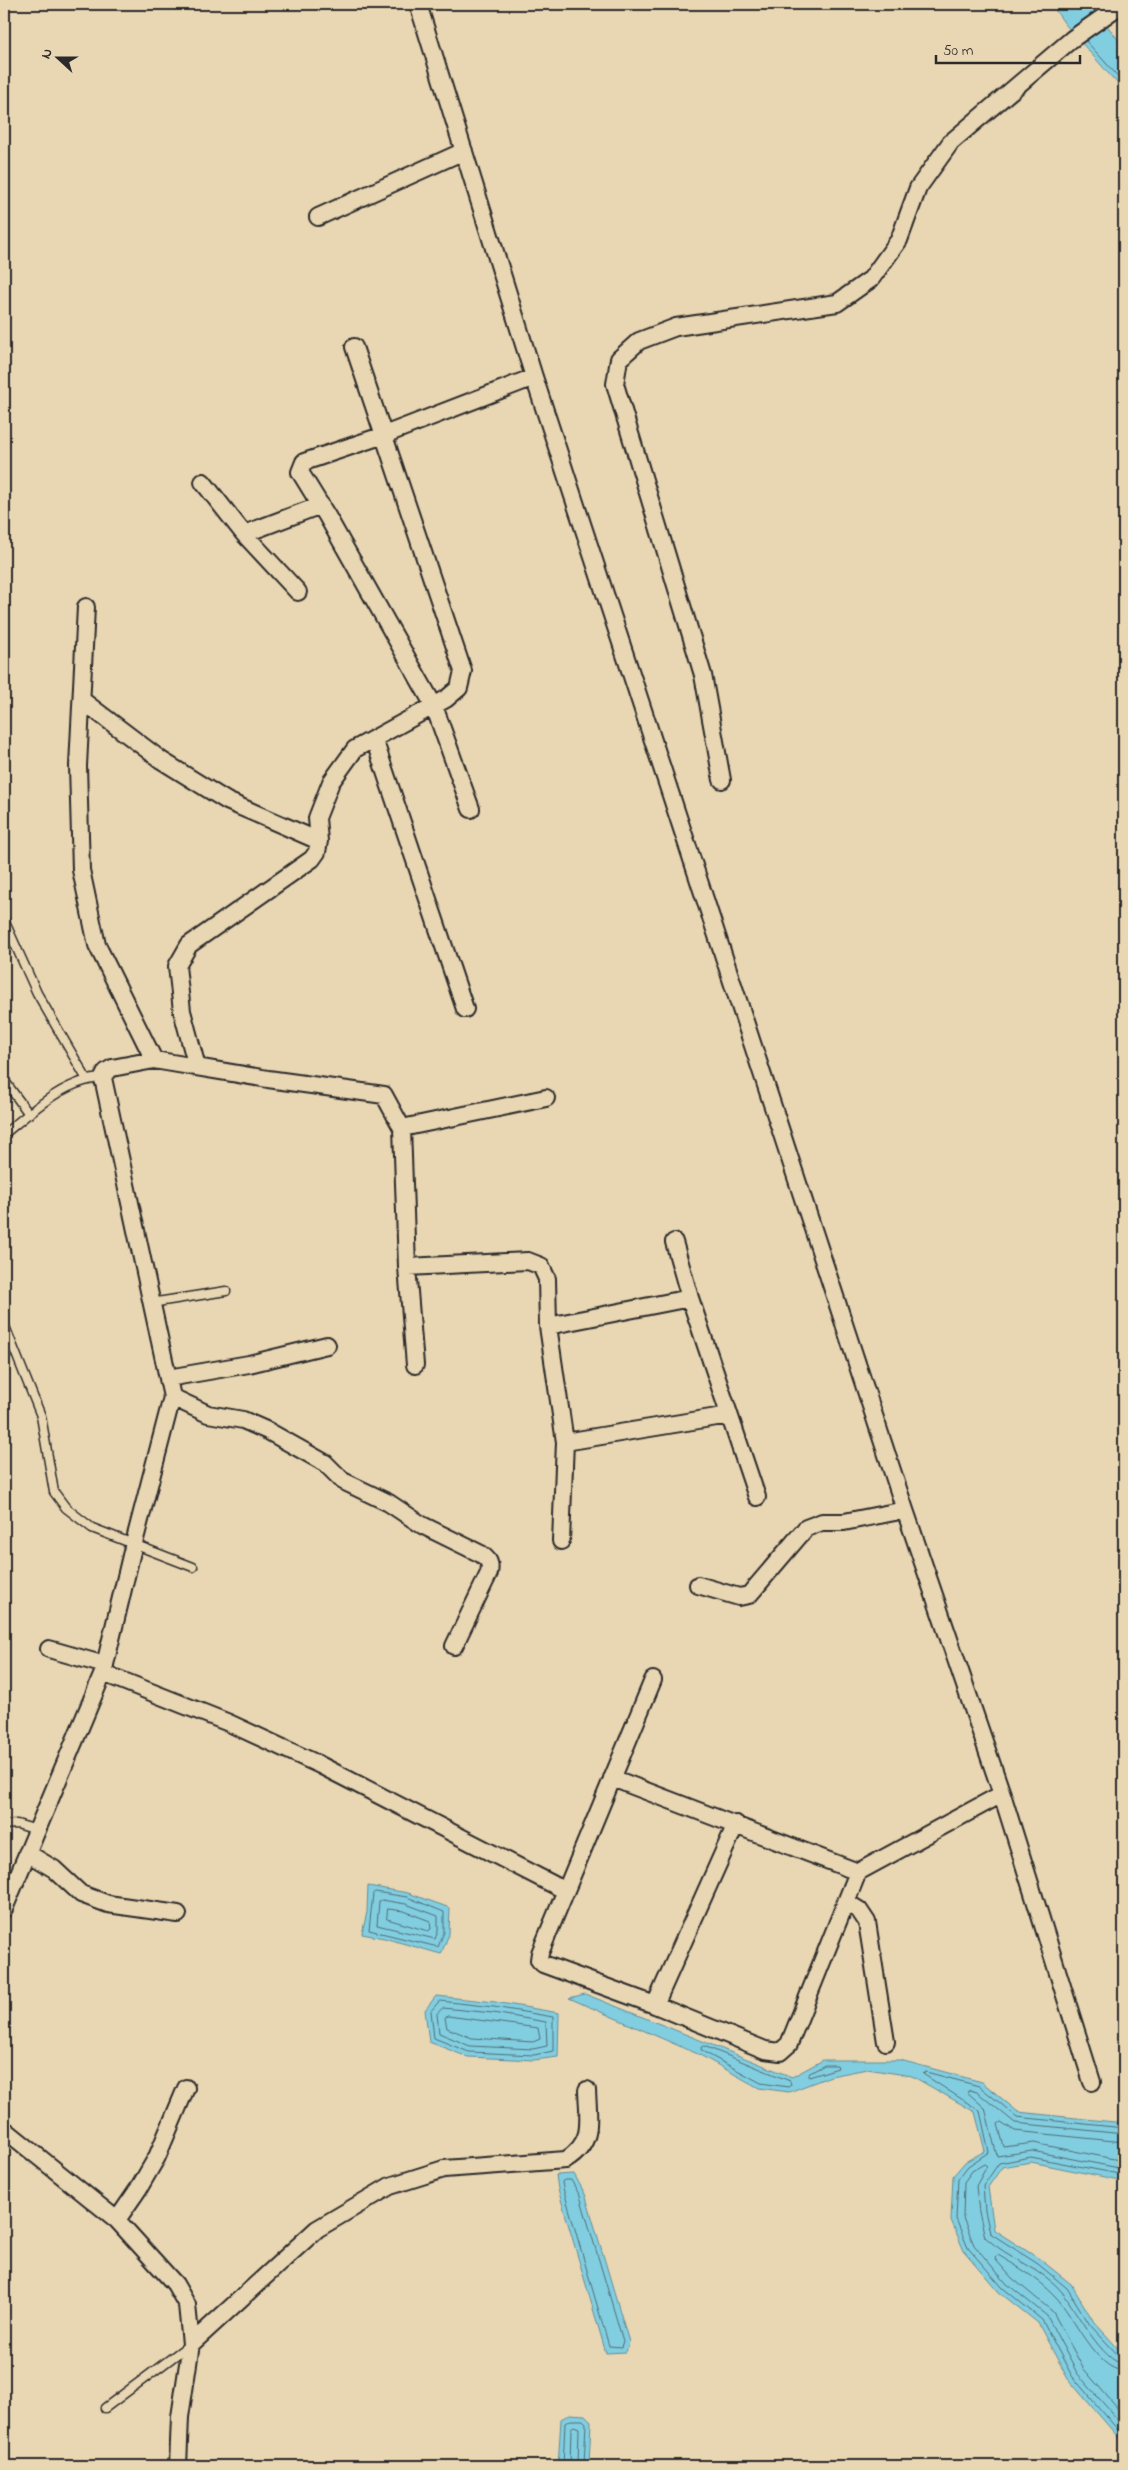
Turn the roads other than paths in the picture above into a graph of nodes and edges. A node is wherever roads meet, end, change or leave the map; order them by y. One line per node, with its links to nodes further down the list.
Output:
1 (418, 4): 3 (street)
2 (1122, 4): 16 (street)
3 (464, 151): 4 (street); 6 (street)
4 (318, 217)
5 (354, 347): 7 (street)
6 (534, 377): 7 (street); 44 (street)
7 (384, 435): 9 (street); 14 (street)
8 (203, 482): 10 (street)
9 (321, 506): 10 (street); 14 (street)
10 (244, 534): 11 (street)
11 (298, 592)
12 (86, 607): 13 (street)
13 (83, 701): 18 (street); 21 (street)
14 (434, 706): 15 (street); 17 (street)
15 (374, 739): 18 (street); 20 (street)
16 (722, 780)
17 (471, 809)
18 (319, 842): 22 (street)
19 (4, 920): 23 (lane)
20 (465, 1009)
21 (154, 1060): 22 (street); 24 (street)
22 (197, 1067): 28 (street)
23 (86, 1078): 24 (lane); 27 (lane)
24 (104, 1078): 34 (street)
25 (4, 1080): 27 (lane)
26 (546, 1098): 28 (street)
27 (29, 1114): 29 (lane)
28 (402, 1128): 31 (street)
29 (4, 1134)
30 (674, 1242): 33 (street)
31 (407, 1267): 36 (street); 38 (street)
32 (226, 1290): 34 (lane)
33 (690, 1298): 36 (street); 41 (street)
34 (151, 1303): 39 (street)
35 (4, 1324): 46 (lane)
36 (548, 1326): 42 (street)
37 (327, 1345): 39 (street)
38 (415, 1365)
39 (168, 1378): 40 (street)
40 (172, 1397): 46 (street); 49 (street)
41 (729, 1415): 42 (street); 43 (street)
42 (565, 1442): 45 (street)
43 (757, 1497)
44 (905, 1510): 48 (street); 54 (street)
45 (561, 1542)
46 (134, 1543): 47 (lane); 51 (street)
47 (193, 1567)
48 (698, 1585)
49 (454, 1646)
50 (49, 1649): 51 (street)
51 (104, 1669): 57 (street); 61 (street)
52 (654, 1680): 53 (street)
53 (612, 1778): 55 (street); 61 (street)
54 (1002, 1794): 59 (street); 67 (street)
55 (736, 1824): 59 (street); 65 (street)
56 (4, 1825): 57 (lane)
57 (37, 1830): 58 (street)
58 (27, 1853): 60 (street); 64 (street)
59 (858, 1872): 62 (street)
60 (9, 1880): 63 (street)
61 (564, 1890): 65 (street)
62 (846, 1902): 65 (street); 66 (street)
63 (4, 1909)
64 (178, 1914)
65 (655, 2005)
66 (886, 2042)
67 (1092, 2082)
68 (186, 2088): 71 (street)
69 (587, 2090): 72 (street)
70 (4, 2129): 71 (street)
71 (117, 2220): 72 (street)
72 (191, 2344): 73 (lane); 74 (street)
73 (105, 2408)
74 (178, 2466)

